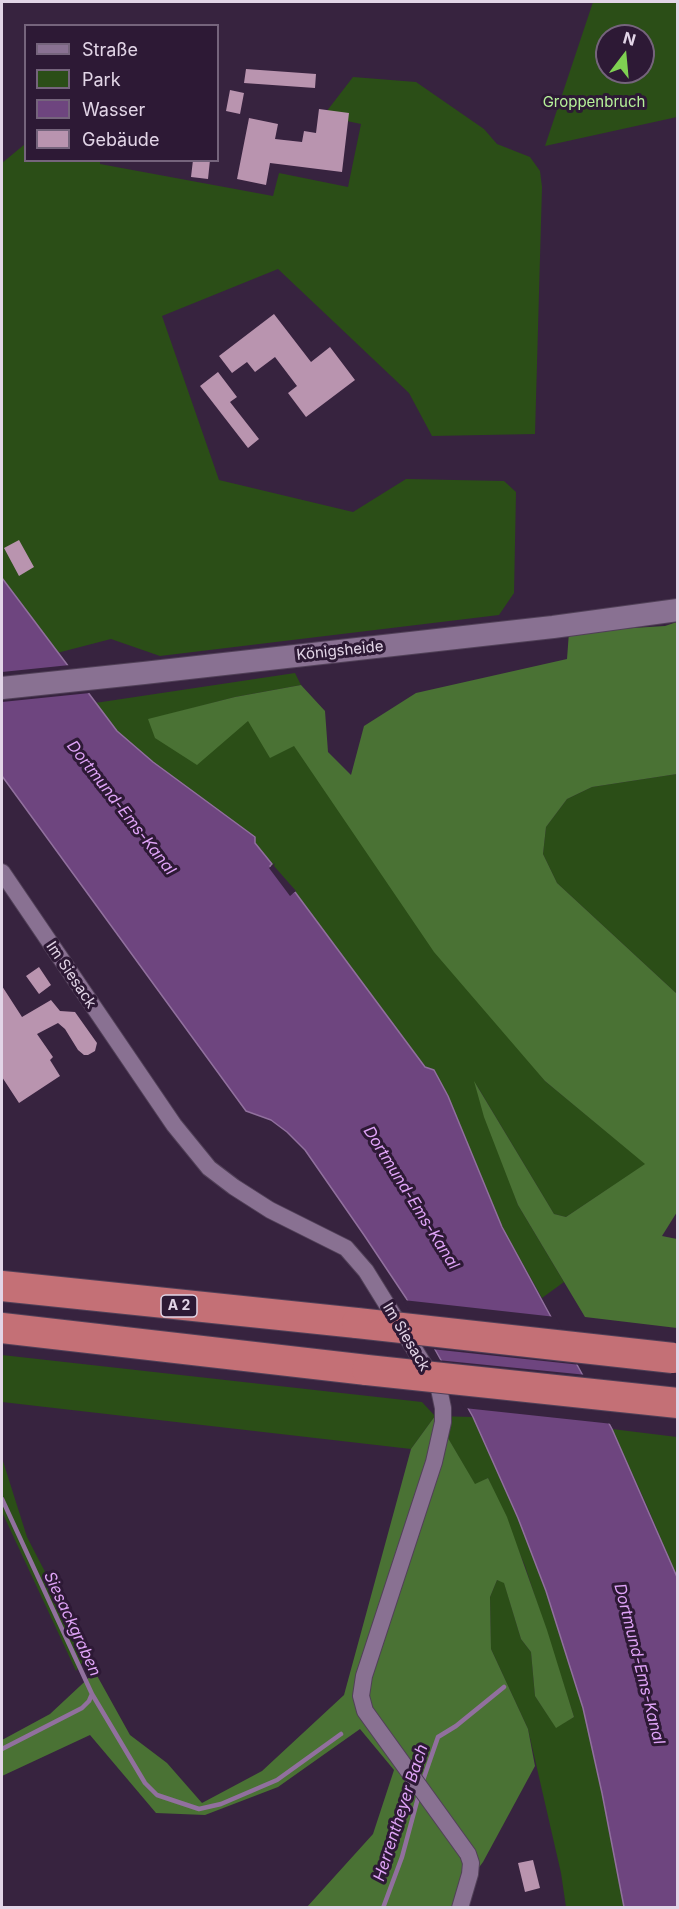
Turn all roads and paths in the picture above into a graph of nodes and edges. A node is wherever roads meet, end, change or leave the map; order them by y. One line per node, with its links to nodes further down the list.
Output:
1 (678, 610): 2 (main road, Königsheide)
2 (2, 688)
3 (2, 872): 8 (street, Im Siesack)
4 (2, 1286): 6 (highway, A 2, bridge)
5 (2, 1328): 7 (highway, bridge)
6 (675, 1358)
7 (678, 1403)
8 (460, 1908)

